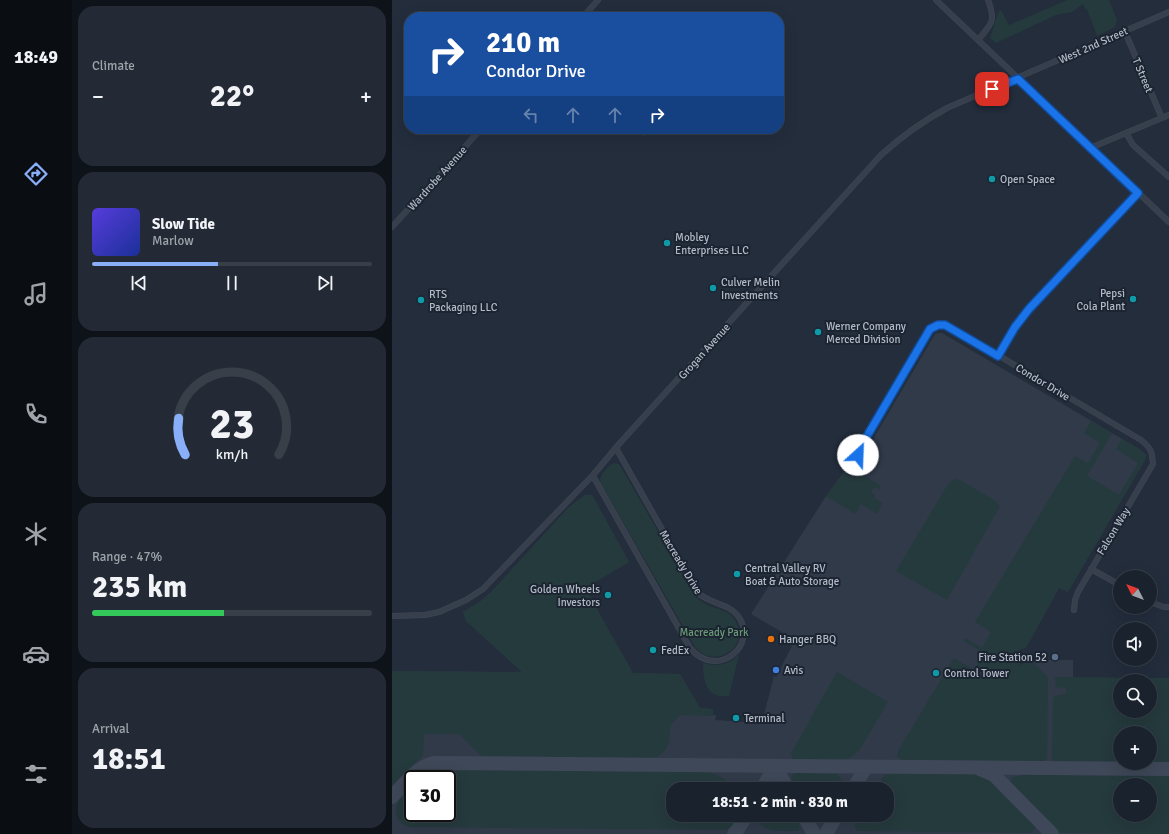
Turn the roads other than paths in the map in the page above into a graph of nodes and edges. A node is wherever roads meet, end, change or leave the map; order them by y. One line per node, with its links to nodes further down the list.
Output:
1 (598, 0): 4 (street)
2 (936, 0): 7 (street)
3 (988, 0): 7 (street)
4 (587, 12)
5 (1169, 12): 6 (street, West 2nd Street)
6 (1125, 32): 8 (street, West 2nd Street); 10 (street, T Street)
7 (978, 40): 8 (street)
8 (1018, 79): 13 (street); 19 (street, Grogan Avenue)
9 (1169, 115): 10 (street)
10 (1162, 118): 11 (street)
11 (1126, 133): 13 (street); 14 (street)
12 (477, 134): 17 (street, Wardrobe Avenue)
13 (1090, 148): 15 (street)
14 (1169, 177)
15 (1138, 193): 16 (street); 18 (street)
16 (1169, 222)
17 (392, 228)
18 (998, 356): 20 (street, Condor Drive); 21 (street, Condor Drive)
19 (616, 448): 22 (street, Grogan Avenue); 22 (street, Macready Drive)
20 (1152, 452): 23 (street, Falcon Way)
21 (858, 467)
22 (593, 476): 28 (street, Grogan Avenue)
23 (1091, 569): 24 (street); 27 (street, Falcon Way)
24 (1113, 581)
25 (1157, 604): 26 (street)
26 (1169, 607)
27 (1074, 610)
28 (392, 616)

